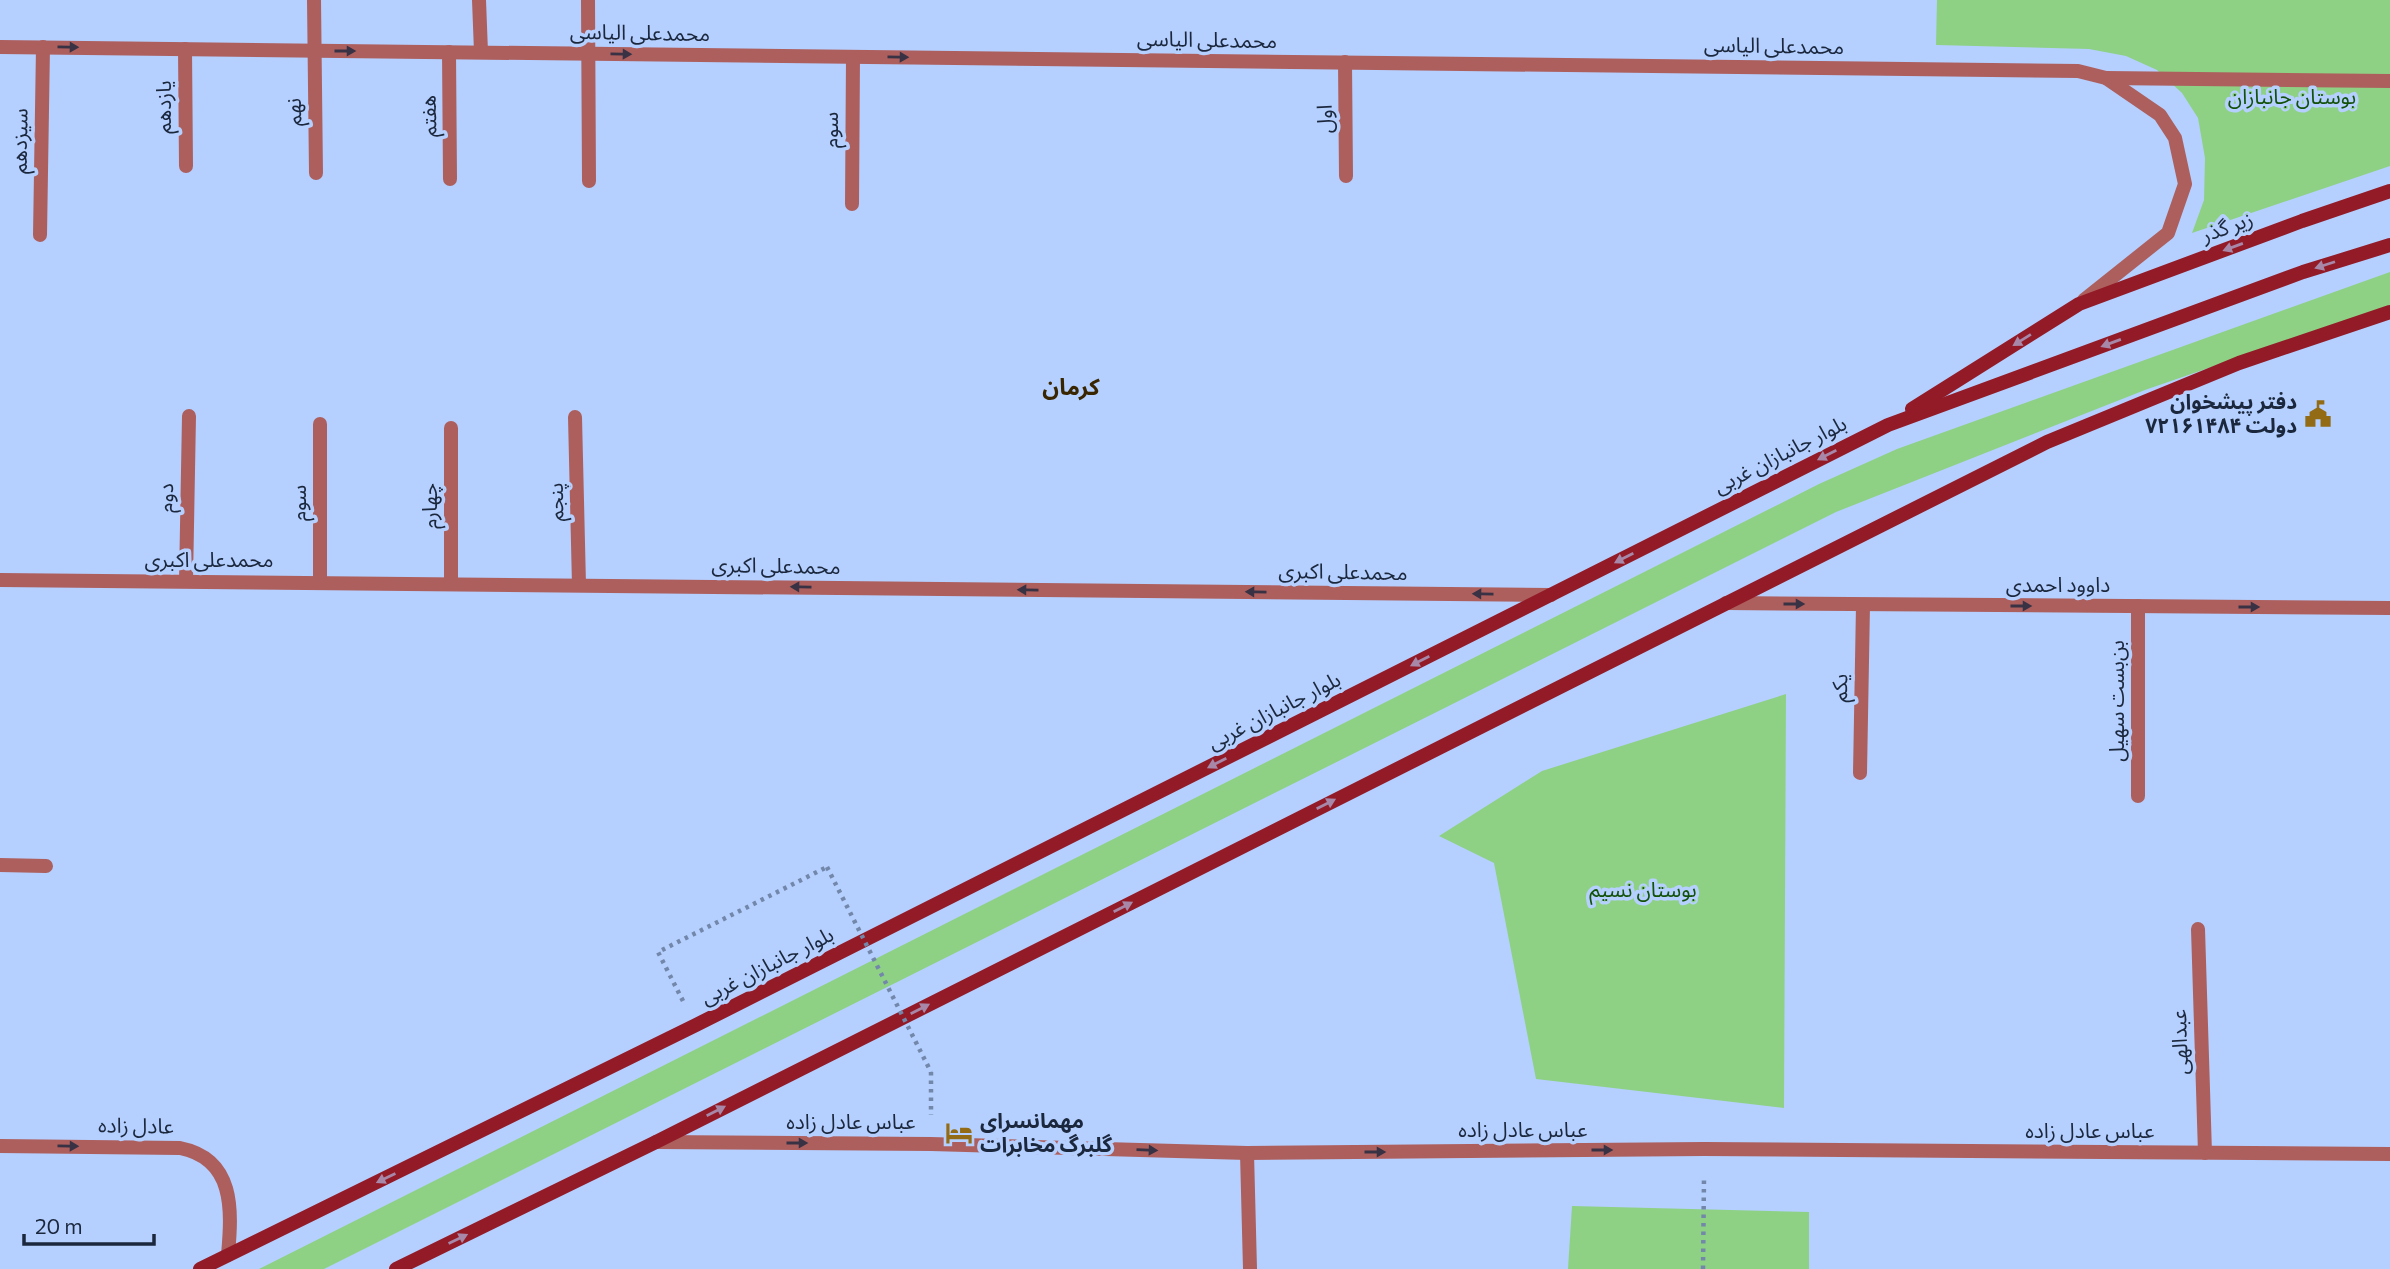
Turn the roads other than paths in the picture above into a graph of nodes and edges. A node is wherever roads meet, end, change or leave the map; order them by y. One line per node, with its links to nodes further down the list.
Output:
1 (314, 0): 7 (street, نهم)
2 (479, 0): 9 (street)
3 (588, 0): 10 (street)
4 (0, 47): 5 (street, محمدعلی الیاسی)
5 (43, 47): 6 (street, محمدعلی الیاسی, one-way to 6); 22 (street, سیزدهم)
6 (185, 49): 7 (street, محمدعلی الیاسی); 15 (street, یازدهم)
7 (314, 50): 8 (street, محمدعلی الیاسی, one-way to 8); 16 (street, نهم)
8 (449, 51): 9 (street, محمدعلی الیاسی); 18 (street, هفتم)
9 (481, 52): 10 (street, محمدعلی الیاسی)
10 (587, 54): 11 (street, محمدعلی الیاسی, one-way to 11); 19 (street)
11 (853, 57): 12 (street, محمدعلی الیاسی, one-way to 12); 21 (street, سوم)
12 (1345, 62): 13 (street, محمدعلی الیاسی); 17 (street, اول)
13 (2106, 78): 14 (street); 24 (street, محمدعلی الیاسی)
14 (2390, 81)
15 (186, 166)
16 (316, 173)
17 (1346, 176)
18 (450, 179)
19 (589, 181)
20 (2390, 191): 24 (main road, زیر گذر, one-way to 24)
21 (852, 204)
22 (40, 235)
23 (2390, 245): 29 (main road, بلوار جانبازان غربی, one-way to 29)
24 (2079, 304): 29 (main road, زیر گذر, one-way to 29)
25 (2390, 312): 37 (main road)
26 (189, 416): 32 (street, دوم)
27 (575, 417): 35 (street, پنجم)
28 (320, 424): 33 (street, سوم)
29 (1888, 425): 36 (main road, بلوار جانبازان غربی, one-way to 36)
30 (451, 428): 34 (street, چهارم)
31 (0, 580): 32 (street, محمدعلی اکبری)
32 (186, 582): 33 (street, محمدعلی اکبری)
33 (320, 582): 34 (street, محمدعلی اکبری)
34 (450, 584): 35 (street, محمدعلی اکبری)
35 (579, 585): 36 (street, محمدعلی اکبری, one-way to 35)
36 (1551, 595): 51 (main road, بلوار جانبازان غربی, one-way to 51)
37 (1726, 603): 38 (street, داوود احمدی, one-way to 38); 46 (main road, one-way to 37)
38 (1863, 604): 39 (street, داوود احمدی, one-way to 39); 41 (street, یکم)
39 (2138, 606): 40 (street, داوود احمدی, one-way to 40); 42 (street, بن‌بست سهیل)
40 (2390, 608)
41 (1860, 773)
42 (2138, 796)
43 (0, 864): 44 (street)
44 (46, 866)
45 (2198, 929): 49 (street, عبدالهی)
46 (656, 1142): 48 (street, عباس عادل زاده, one-way to 48); 53 (main road, one-way to 46)
47 (0, 1146): 51 (street, عادل زاده, one-way to 51)
48 (1247, 1153): 49 (street, عباس عادل زاده, one-way to 49); 54 (street)
49 (2205, 1153): 50 (street, عباس عادل زاده)
50 (2390, 1154)
51 (228, 1255): 52 (main road, بلوار جانبازان غربی)
52 (200, 1269)
53 (397, 1269)
54 (1250, 1269)

